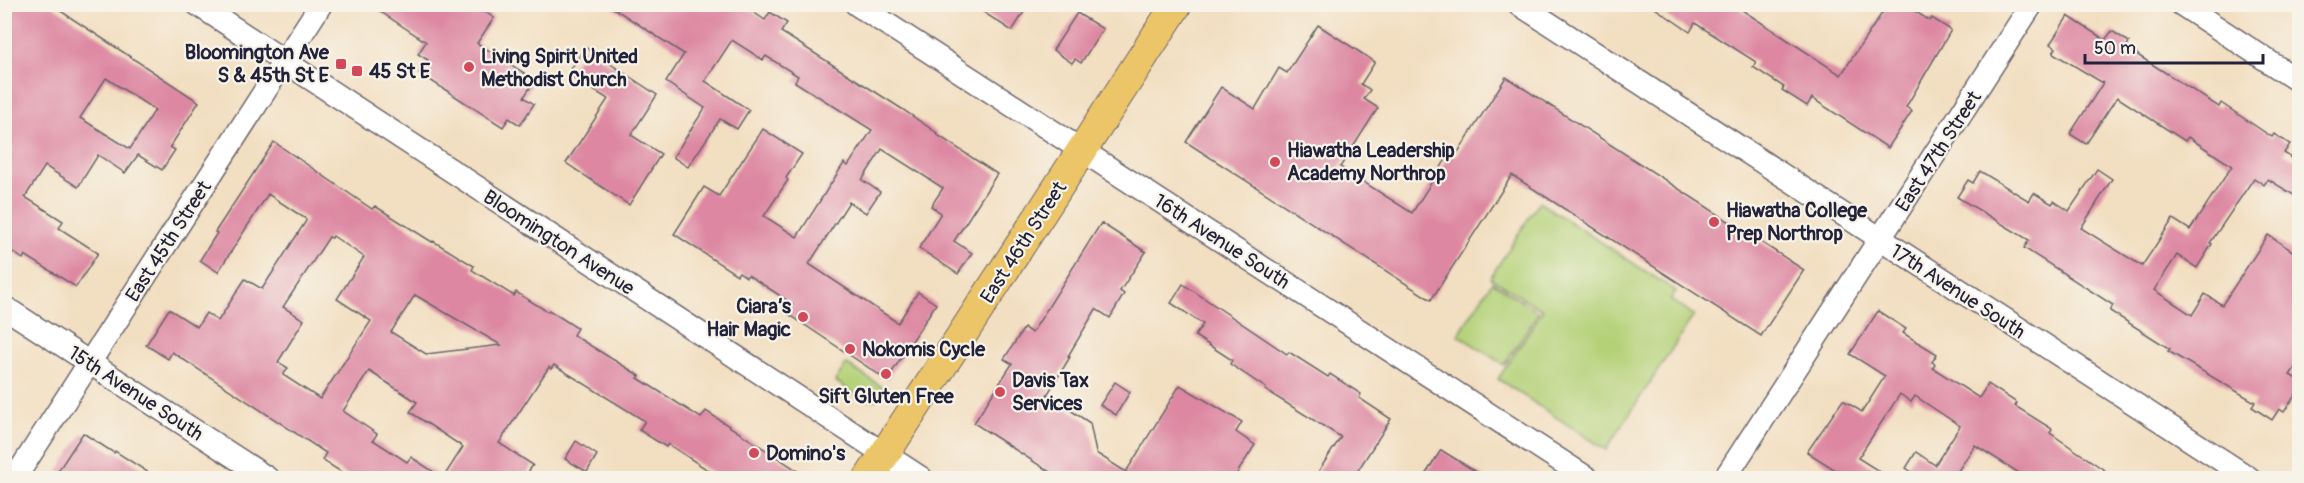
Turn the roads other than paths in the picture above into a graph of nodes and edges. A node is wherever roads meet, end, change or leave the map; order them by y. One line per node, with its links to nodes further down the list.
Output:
1 (197, 4): 8 (street, Bloomington Avenue)
2 (321, 4): 8 (street, East 45th Street)
3 (856, 4): 10 (street, 16th Avenue South)
4 (1519, 4): 11 (street, 17th Avenue South)
5 (2032, 4): 11 (street, East 47th Street)
6 (2181, 4): 9 (street)
7 (1177, 5): 10 (main road, East 46th Street)
8 (284, 61): 13 (street, East 45th Street); 14 (street, Bloomington Avenue)
9 (2300, 82)
10 (1082, 151): 14 (main road, East 46th Street); 18 (street, 16th Avenue South)
11 (1880, 241): 19 (street, East 47th Street); 20 (street, 17th Avenue South)
12 (4, 307): 13 (street, 15th Avenue South)
13 (90, 362): 15 (street, East 45th Street); 16 (street, 15th Avenue South)
14 (877, 467): 17 (street, Bloomington Avenue)
15 (15, 478)
16 (267, 478)
17 (921, 478)
18 (1587, 478)
19 (1725, 478)
20 (2248, 478)

